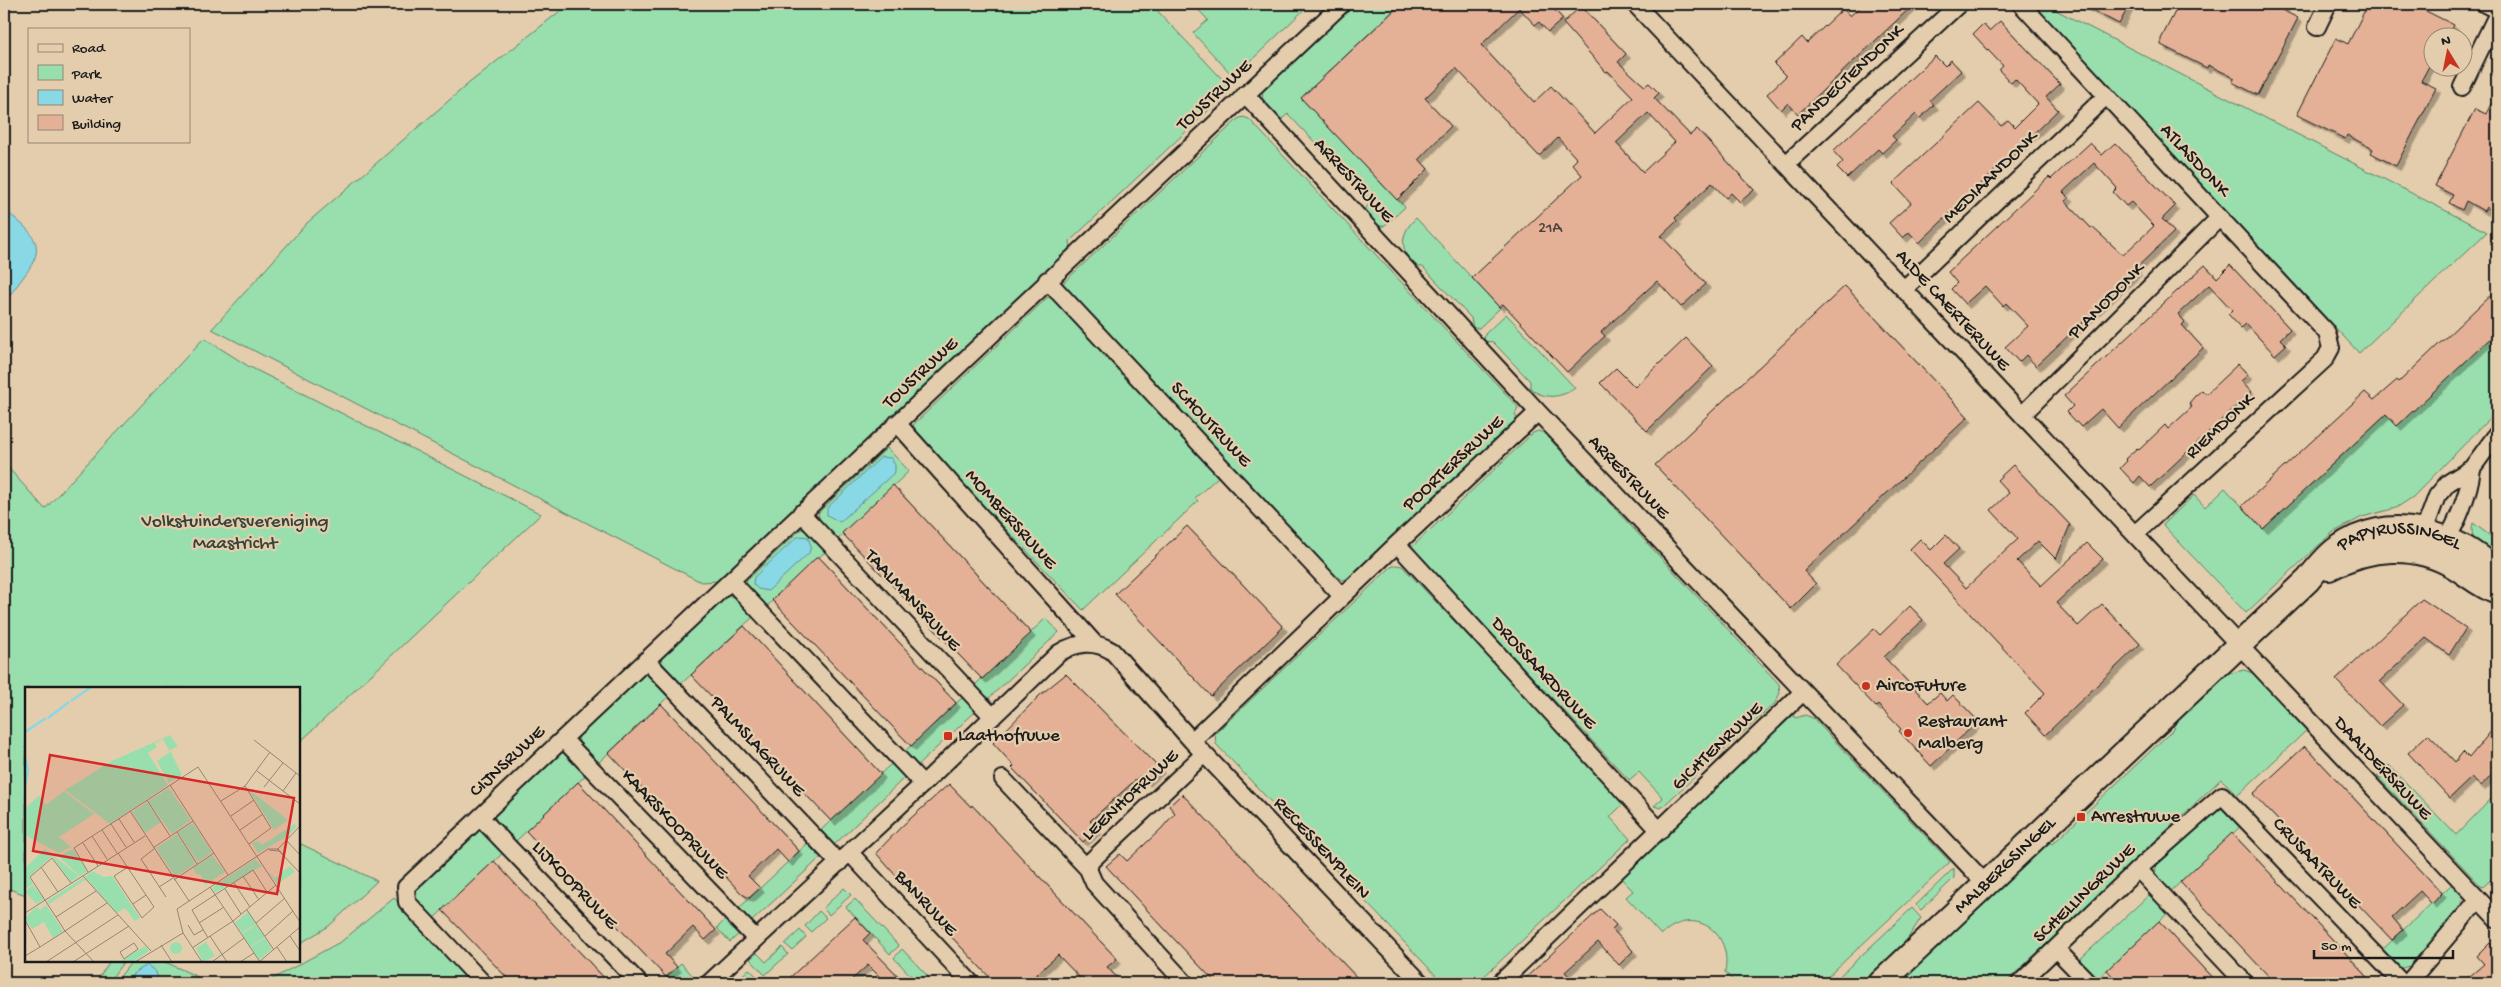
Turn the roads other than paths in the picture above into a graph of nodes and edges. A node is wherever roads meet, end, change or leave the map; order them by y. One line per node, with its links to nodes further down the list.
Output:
1 (1342, 4): 11 (street, TOUSTRUWE)
2 (1635, 4): 13 (street, ALDE CAERTERUWE)
3 (1959, 4): 13 (street, PANDECTENDONK)
4 (2021, 4): 12 (street, ATLASDONK)
5 (2328, 4): 9 (street)
6 (2485, 4): 7 (street)
7 (2497, 10)
8 (2497, 16): 10 (street)
9 (2317, 26)
10 (2462, 87)
11 (1245, 94): 15 (street, TOUSTRUWE); 18 (street, ARRESTRUWE)
12 (2106, 96): 14 (street, ATLASDONK); 16 (street, MEDIAANDONK)
13 (1786, 164): 16 (street, ALDE CAERTERUWE)
14 (2219, 218): 17 (street, ATLASDONK); 19 (street, PLANODONK)
15 (1047, 280): 20 (street, TOUSTRUWE); 33 (street, SCHOUTRUWE)
16 (1904, 289): 19 (street, ALDE CAERTERUWE)
17 (2331, 348): 25 (street, RIEMDONK)
18 (1538, 412): 27 (street, POORTERSRUWE); 37 (street, ARRESTRUWE)
19 (2022, 415): 25 (street, ALDE CAERTERUWE)
20 (897, 424): 23 (street, TOUSTRUWE); 34 (street, MOMBERSRUWE)
21 (2497, 436): 22 (street)
22 (2472, 468): 24 (street); 26 (street)
23 (801, 513): 31 (street, TOUSTRUWE); 38 (street, TAALMANSRUWE)
24 (2424, 531): 26 (street, PAPYRUSSINGEL); 28 (street); 30 (street, PAPYRUSSINGEL)
25 (2135, 534): 35 (street, ALDE CAERTERUWE)
26 (2448, 539): 28 (street); 29 (street, PAPYRUSSINGEL)
27 (1397, 544): 33 (street); 46 (street, DROSSAARDRUWE)
28 (2428, 555): 30 (street, PAPYRUSSINGEL); 32 (street, PAPYRUSSINGEL)
29 (2497, 573)
30 (2308, 580): 35 (street, PAPYRUSSINGEL)
31 (731, 581): 36 (street, CIJNSRUWE); 43 (street)
32 (2497, 592)
33 (1342, 596): 40 (street)
34 (1094, 643): 38 (street); 40 (street, RECESSENPLEIN)
35 (2239, 645): 50 (street, MALBERGSINGEL); 51 (street, DAALDERSRUWE)
36 (646, 660): 39 (street, CIJNSRUWE); 47 (street, PALMSLAGRUWE)
37 (1803, 692): 46 (street, GICHTENRUWE); 50 (street, ARRESTRUWE)
38 (993, 717): 43 (street)
39 (563, 739): 45 (street, CIJNSRUWE); 53 (street, KAARSKOOPRUWE)
40 (1192, 742): 41 (street, RECESSENPLEIN)
41 (1204, 754): 48 (street, LEENHOFRUWE); 60 (street, RECESSENPLEIN)
42 (1003, 779): 48 (street, LEENHOFRUWE)
43 (923, 784): 47 (street)
44 (2222, 795): 49 (street, SCHELLINGRUWE); 66 (street, CRUSAATRUWE)
45 (480, 817): 55 (street, CIJNSRUWE); 56 (street, LIJKOOPRUWE)
46 (1660, 830): 61 (street)
47 (844, 858): 53 (street); 58 (street, BANRUWE)
48 (1088, 869): 59 (street, LEENHOFRUWE)
49 (2138, 870): 54 (street, SCHELLINGRUWE); 65 (street)
50 (1986, 885): 62 (street, MALBERGSINGEL)
51 (2478, 900): 52 (street, DAALDERSRUWE); 67 (street)
52 (2497, 919)
53 (756, 940): 57 (street)
54 (2056, 949): 63 (street, SCHELLINGRUWE); 64 (street)
55 (483, 983)
56 (639, 983)
57 (709, 983)
58 (970, 983)
59 (1185, 983)
60 (1421, 983)
61 (1500, 983)
62 (1881, 983)
63 (2020, 983)
64 (2089, 983)
65 (2245, 983)
66 (2402, 983)
67 (2408, 983)

